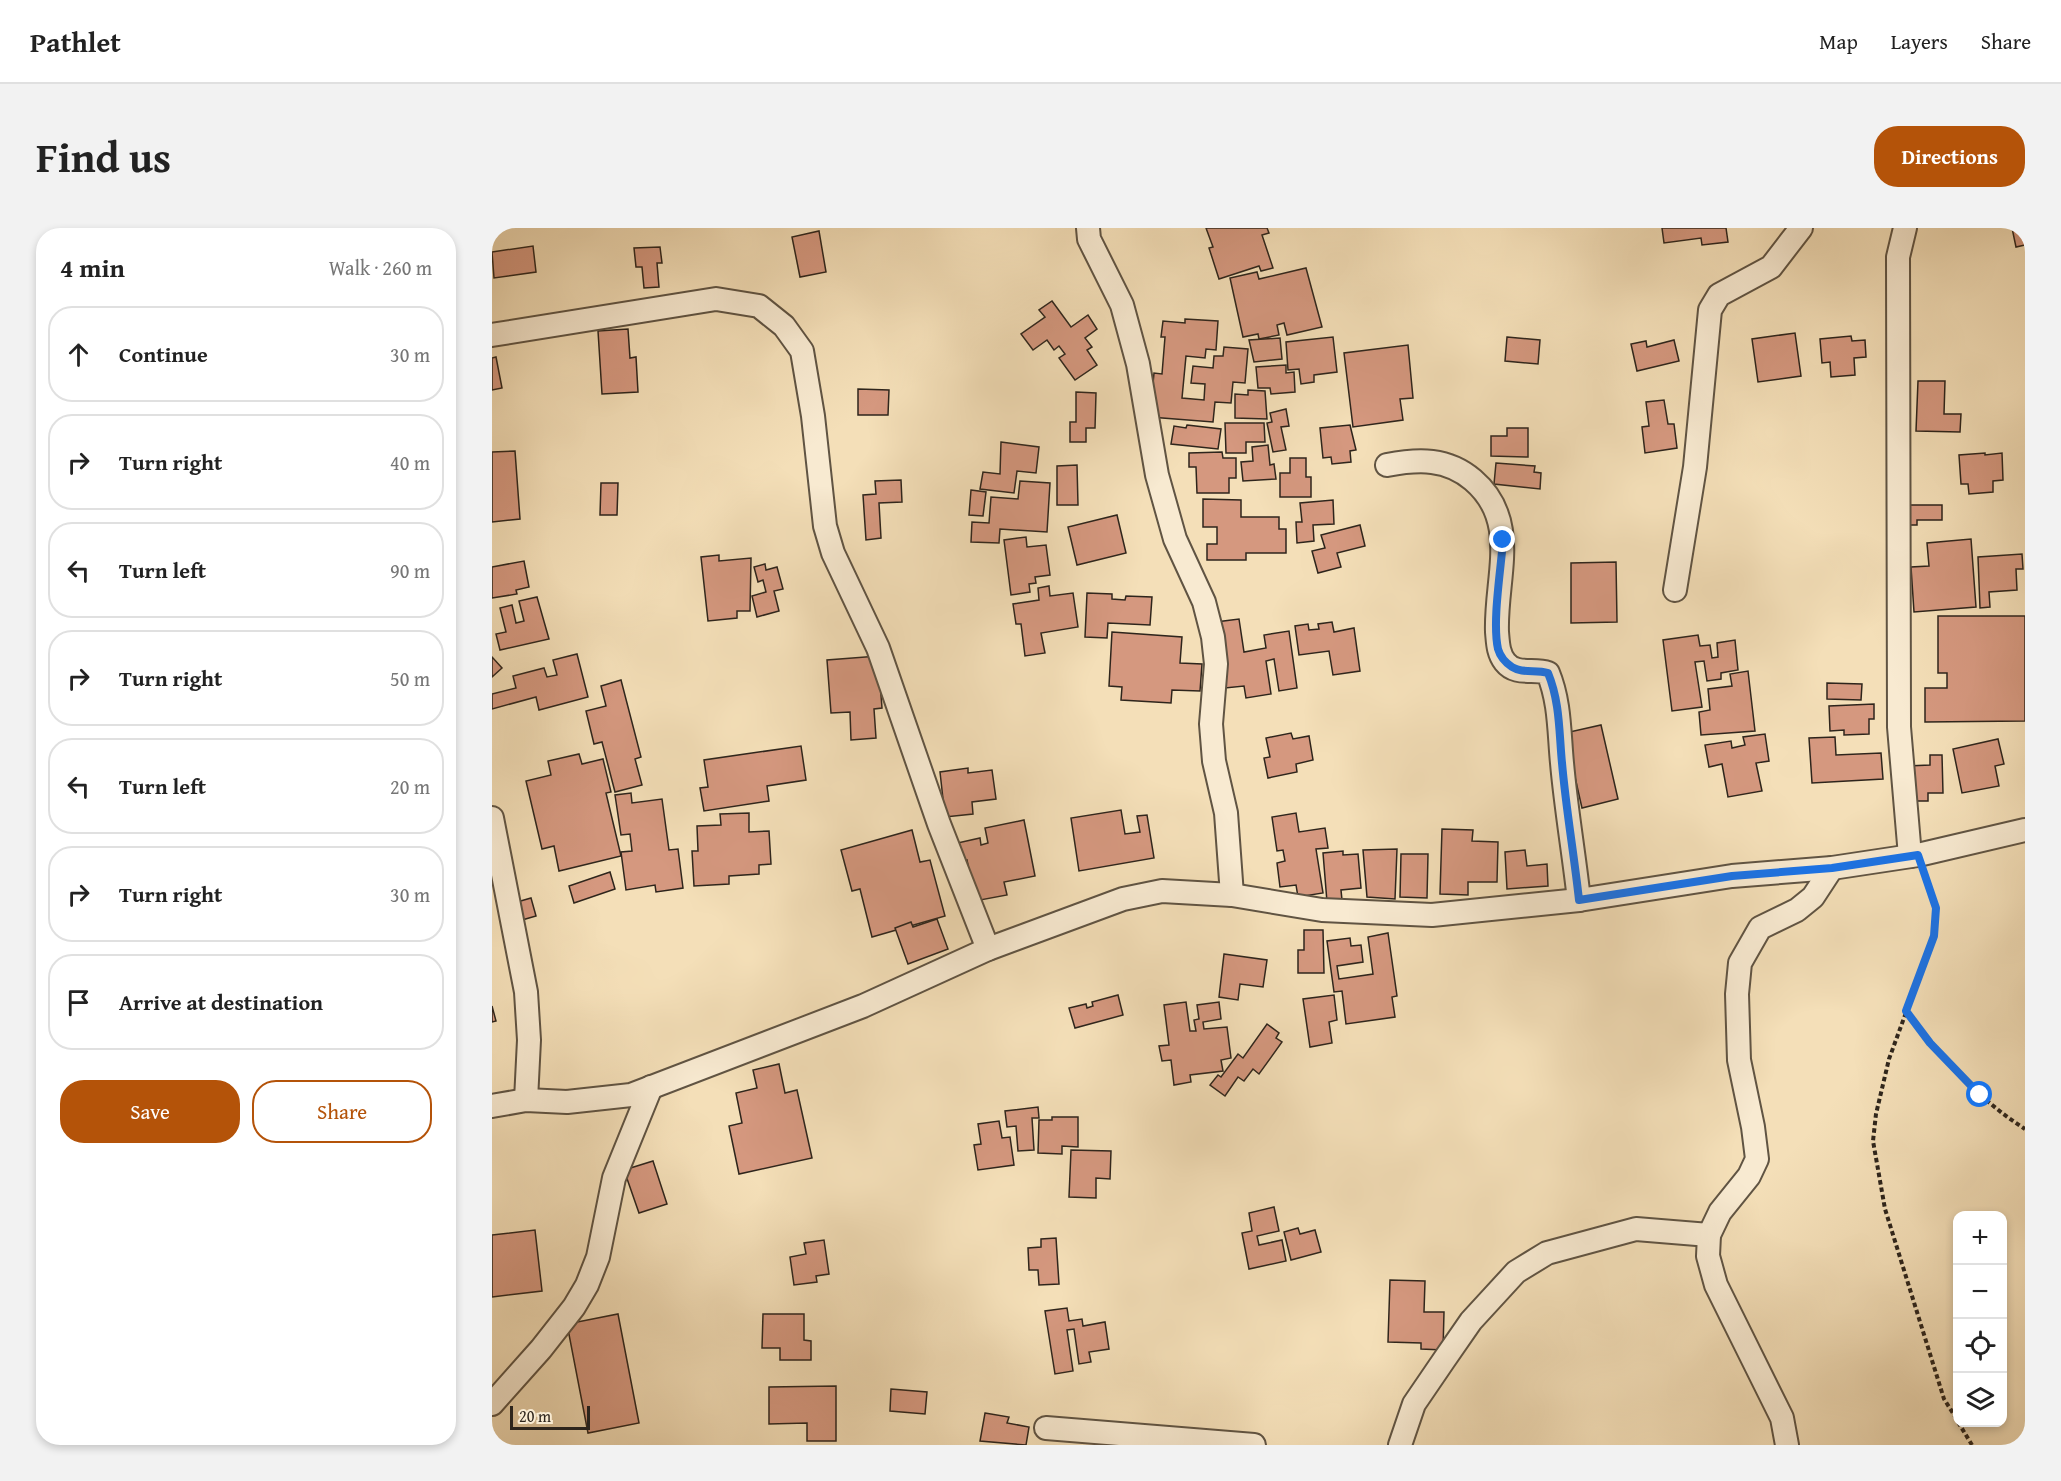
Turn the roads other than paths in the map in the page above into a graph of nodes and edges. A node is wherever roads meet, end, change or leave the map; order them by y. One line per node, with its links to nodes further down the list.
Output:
1 (1088, 228): 11 (street)
2 (1801, 228): 6 (street)
3 (1905, 228): 9 (street)
4 (492, 335): 13 (street)
5 (1387, 465): 12 (street)
6 (1675, 590)
7 (492, 818): 15 (street)
8 (2025, 830): 9 (street)
9 (1914, 855): 10 (street)
10 (1832, 868): 12 (street); 17 (street)
11 (1232, 895): 12 (street); 13 (street)
12 (1579, 900)
13 (988, 949): 14 (street)
14 (651, 1087): 15 (street); 18 (street)
15 (526, 1100): 16 (street)
16 (492, 1106)
17 (1709, 1235): 21 (street); 22 (street)
18 (492, 1404)
19 (1046, 1428): 20 (street)
20 (1254, 1445)
21 (1400, 1445)
22 (1787, 1445)

